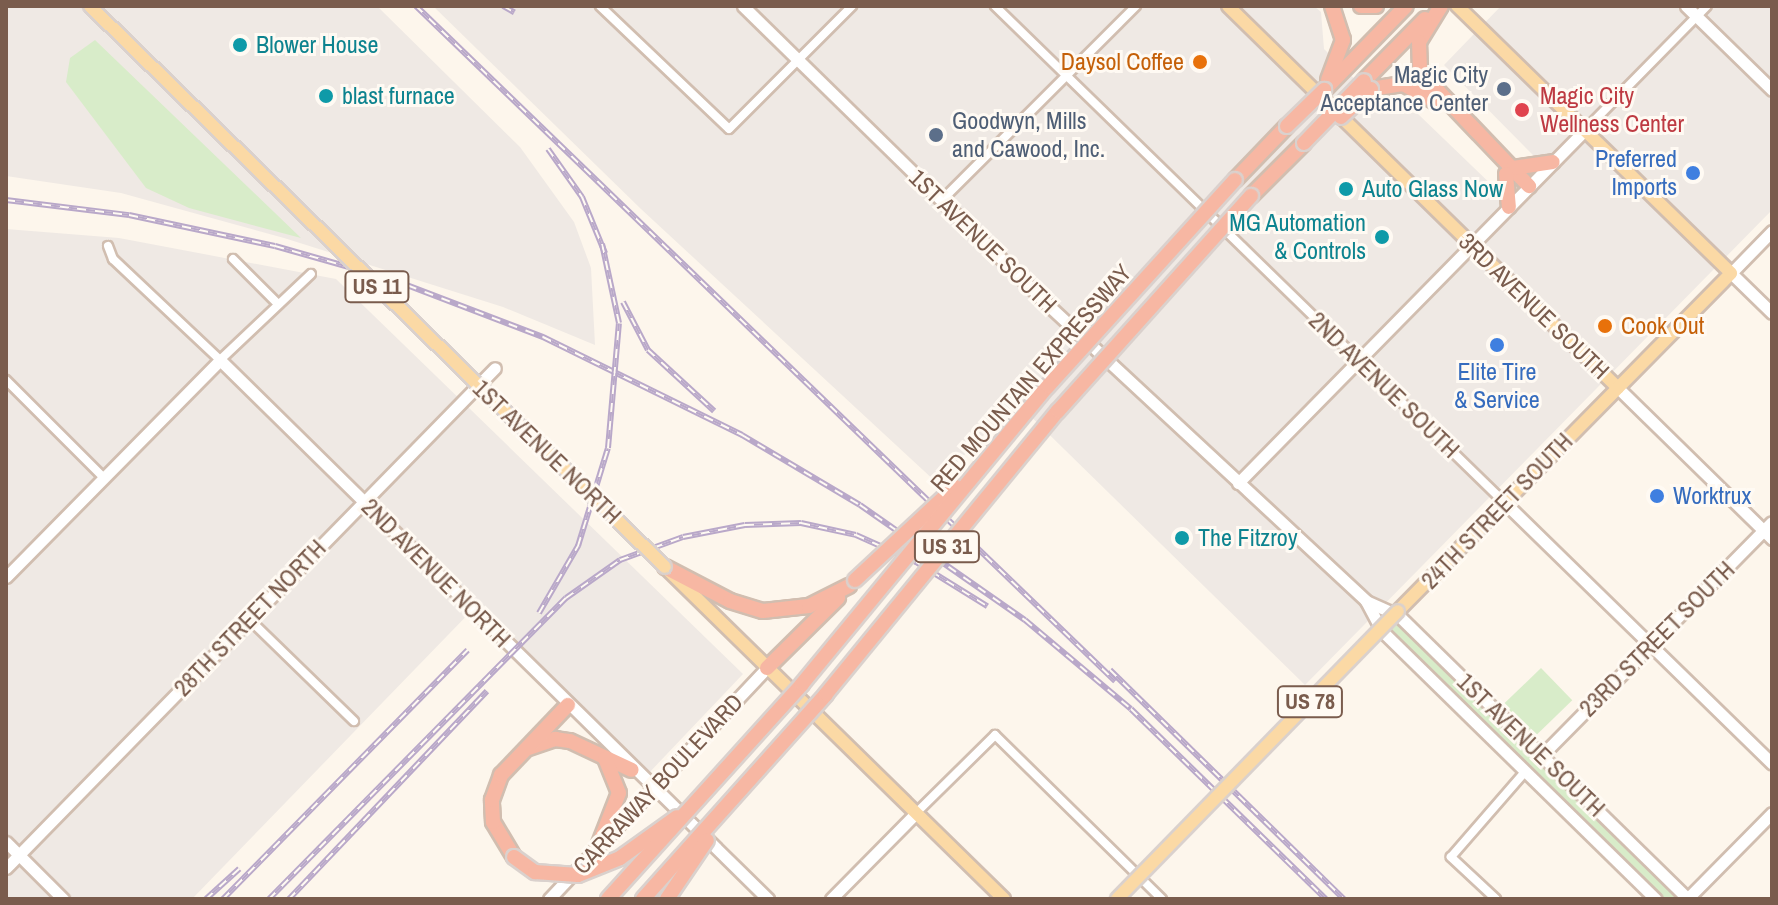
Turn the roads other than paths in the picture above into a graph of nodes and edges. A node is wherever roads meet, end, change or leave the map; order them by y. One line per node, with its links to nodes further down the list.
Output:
1 (90, 6): 48 (main road, 1ST AVENUE NORTH / US 11, bridge)
2 (600, 6): 18 (street)
3 (743, 6): 18 (street, 1ST AVENUE SOUTH)
4 (852, 6): 18 (street)
5 (995, 6): 20 (street, 2ND AVENUE SOUTH)
6 (1136, 6): 20 (street)
7 (1228, 6): 30 (main road, 3RD AVENUE SOUTH)
8 (1332, 6): 19 (highway)
9 (1361, 6): 10 (highway)
10 (1376, 6)
11 (1439, 6): 17 (highway)
12 (1457, 6): 23 (main road)
13 (1686, 6): 16 (street)
14 (1707, 6): 16 (street)
15 (1403, 9): 19 (highway)
16 (1696, 16): 22 (street); 23 (street)
17 (1420, 30): 21 (highway); 25 (highway)
18 (797, 59): 27 (street, 1ST AVENUE SOUTH)
19 (1343, 60): 42 (highway, RED MOUNTAIN EXPRESSWAY / US 31, bridge)
20 (1067, 75): 27 (street); 38 (street, 2ND AVENUE SOUTH)
21 (1368, 85): 25 (highway); 65 (highway, RED MOUNTAIN EXPRESSWAY / US 31, bridge)
22 (1772, 90)
23 (1584, 131): 24 (street); 33 (main road)
24 (1553, 162): 25 (highway); 26 (street)
25 (1510, 171): 26 (highway); 28 (highway)
26 (1527, 189): 28 (street)
27 (942, 200): 44 (street, 1ST AVENUE SOUTH)
28 (1509, 207): 30 (street)
29 (1772, 231): 33 (street, 24TH STREET SOUTH)
30 (1472, 245): 38 (street); 41 (main road, 3RD AVENUE SOUTH)
31 (108, 246): 37 (street, 2ND AVENUE NORTH)
32 (233, 259): 35 (street)
33 (1731, 273): 36 (street); 41 (main road, 24TH STREET SOUTH / US 78)
34 (311, 274): 35 (street)
35 (276, 302): 37 (street)
36 (1772, 313)
37 (220, 360): 43 (street); 45 (street, 2ND AVENUE NORTH)
38 (1359, 360): 44 (street); 46 (street, 2ND AVENUE SOUTH)
39 (495, 368): 45 (street, 28TH STREET NORTH)
40 (6, 380): 43 (street)
41 (1618, 388): 46 (main road, 24TH STREET SOUTH / US 78); 47 (street, 3RD AVENUE SOUTH)
42 (999, 445): 50 (highway, bridge); 66 (highway, RED MOUNTAIN EXPRESSWAY / US 31, bridge)
43 (104, 478): 49 (street)
44 (1238, 483): 52 (street, 1ST AVENUE SOUTH)
45 (362, 500): 53 (street, 28TH STREET NORTH); 56 (street, 2ND AVENUE NORTH)
46 (1505, 503): 54 (street, 2ND AVENUE SOUTH); 83 (main road, 24TH STREET SOUTH / US 78, bridge)
47 (1769, 531): 54 (street, 23RD STREET SOUTH)
48 (665, 567): 51 (highway)
49 (6, 577)
50 (852, 583): 51 (highway); 55 (highway)
51 (696, 590): 55 (main road)
52 (1366, 601): 60 (street, 1ST AVENUE SOUTH); 63 (street, 1ST AVENUE SOUTH)
53 (250, 620): 57 (street); 71 (street, 28TH STREET NORTH)
54 (1651, 646): 60 (street, 23RD STREET SOUTH); 61 (street, 2ND AVENUE SOUTH)
55 (767, 668): 64 (street, CARRAWAY BOULEVARD); 67 (main road)
56 (568, 705): 58 (highway); 62 (street, 2ND AVENUE NORTH)
57 (354, 721)
58 (518, 755): 59 (highway); 66 (highway, bridge)
59 (602, 755): 62 (highway); 70 (highway)
60 (1542, 755): 87 (street, 1ST AVENUE SOUTH)
61 (1772, 764)
62 (632, 770): 64 (street, 2ND AVENUE NORTH)
63 (1525, 772): 85 (street); 86 (street, 1ST AVENUE SOUTH)
64 (652, 789): 70 (street, CARRAWAY BOULEVARD); 80 (street, 2ND AVENUE NORTH)
65 (736, 796): 78 (highway, RED MOUNTAIN EXPRESSWAY / US 31, bridge); 79 (highway, bridge)
66 (703, 798): 77 (highway, RED MOUNTAIN EXPRESSWAY / US 31, bridge)
67 (916, 813): 81 (street); 82 (main road); 84 (street)
68 (1772, 813): 87 (street)
69 (6, 842): 71 (street)
70 (597, 849): 73 (street, CARRAWAY BOULEVARD)
71 (19, 855): 72 (street, 28TH STREET NORTH); 74 (street)
72 (6, 868)
73 (559, 889): 75 (street, CARRAWAY BOULEVARD); 76 (street)
74 (63, 899)
75 (549, 899)
76 (569, 899)
77 (608, 899)
78 (643, 899)
79 (667, 899)
80 (768, 899)
81 (831, 899)
82 (1004, 899)
83 (1117, 899)
84 (1162, 899)
85 (1496, 899)
86 (1656, 899)
87 (1688, 899)

